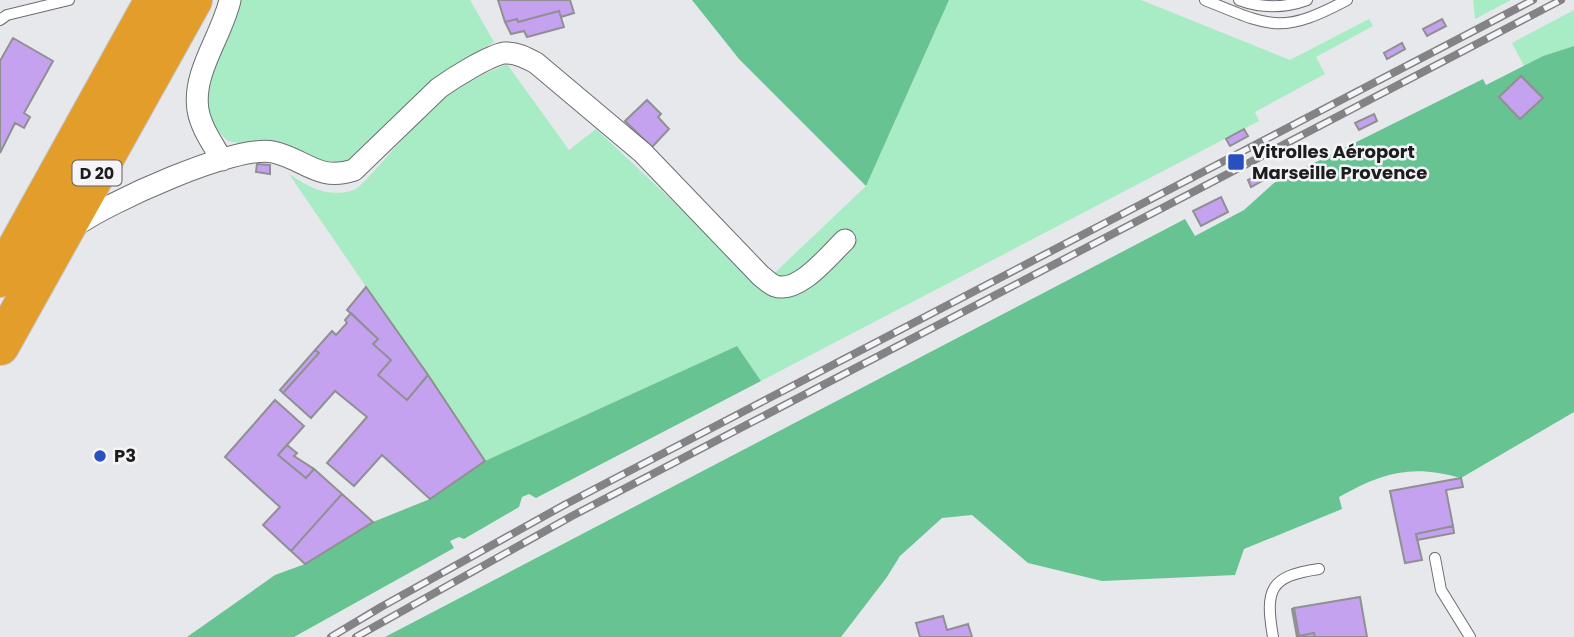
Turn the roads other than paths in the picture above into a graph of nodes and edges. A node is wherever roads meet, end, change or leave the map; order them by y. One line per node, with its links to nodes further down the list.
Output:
1 (69, 0): 9 (lane)
2 (154, 0): 13 (highway, D 20)
3 (193, 0): 11 (highway, D 20)
4 (230, 0): 10 (street)
5 (1205, 0): 8 (lane)
6 (1239, 0): 7 (lane)
7 (1307, 0)
8 (1347, 0)
9 (0, 20)
10 (222, 160): 11 (street); 12 (street)
11 (64, 234): 14 (highway, D 20)
12 (845, 240)
13 (0, 278)
14 (0, 346)
15 (1435, 558): 18 (lane)
16 (1319, 569): 17 (lane)
17 (1273, 637)
18 (1469, 637)

